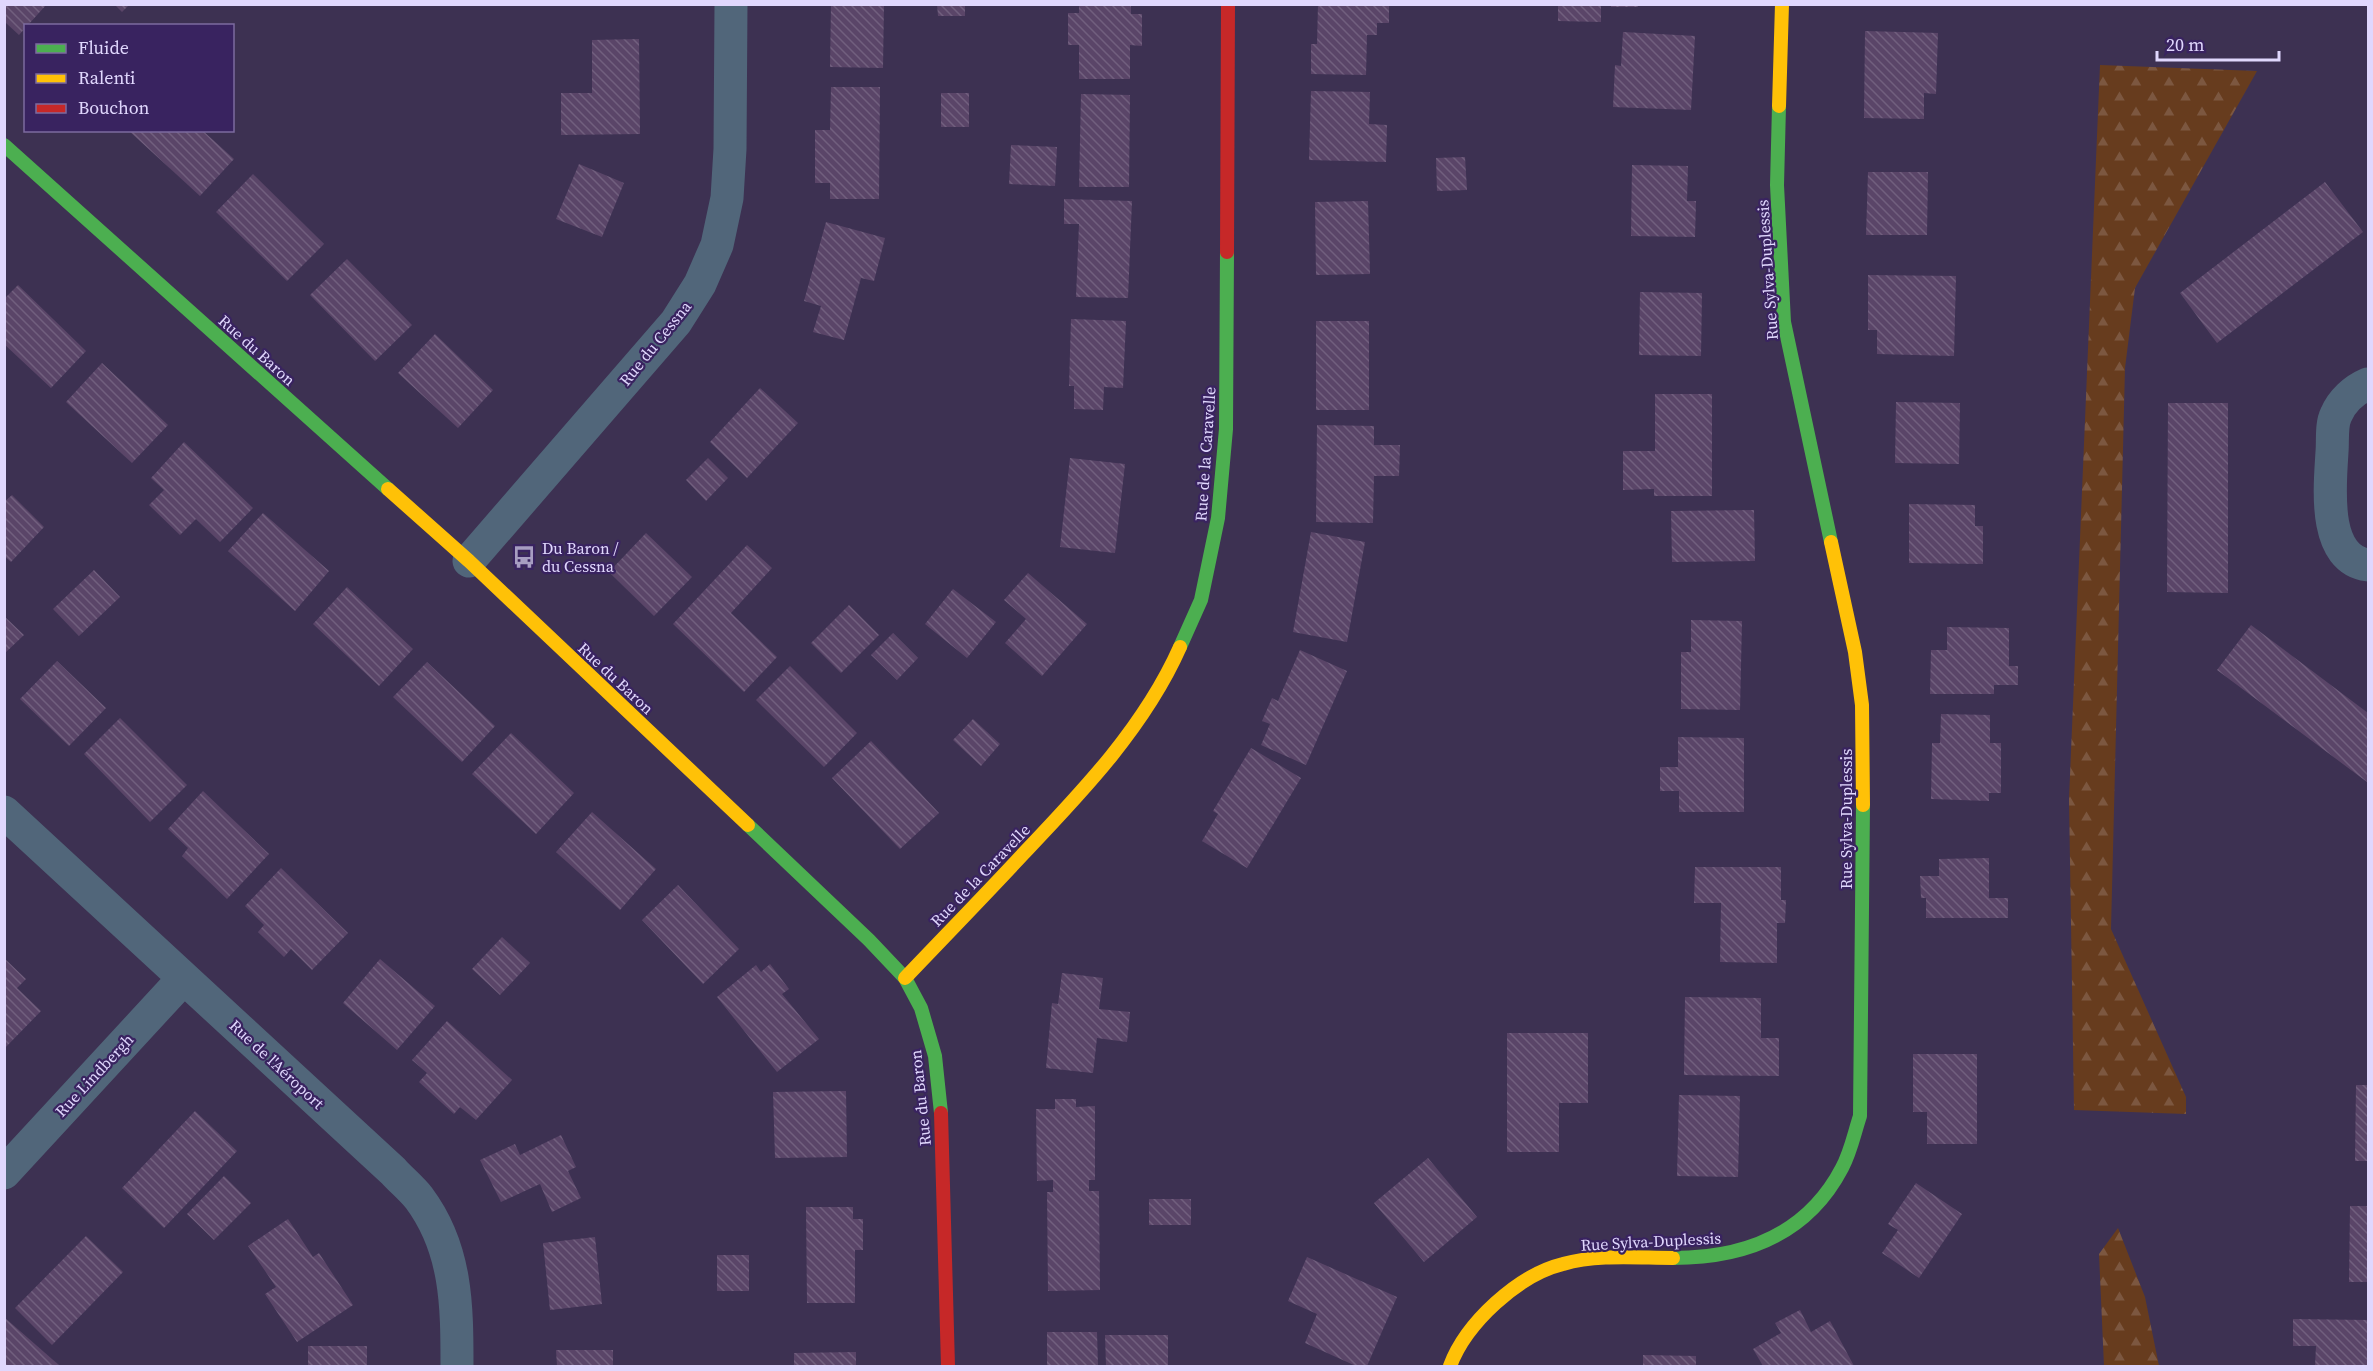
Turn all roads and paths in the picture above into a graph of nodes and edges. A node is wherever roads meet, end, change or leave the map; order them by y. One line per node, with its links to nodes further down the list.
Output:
1 (731, 4): 6 (street, Rue du Cessna)
2 (1228, 4): 10 (street, Rue de la Caravelle)
3 (1782, 4): 14 (street, Rue Sylva-Duplessis)
4 (4, 145): 6 (street, Rue du Baron)
5 (2368, 384): 7 (street)
6 (469, 561): 10 (street, Rue du Baron)
7 (2368, 565)
8 (4, 812): 9 (street, Rue de l'Aéroport)
9 (184, 978): 11 (street, Rue Lindbergh); 12 (street, Rue de l'Aéroport)
10 (905, 978): 13 (street, Rue du Baron)
11 (4, 1173)
12 (458, 1366)
13 (948, 1366)
14 (1450, 1366)

